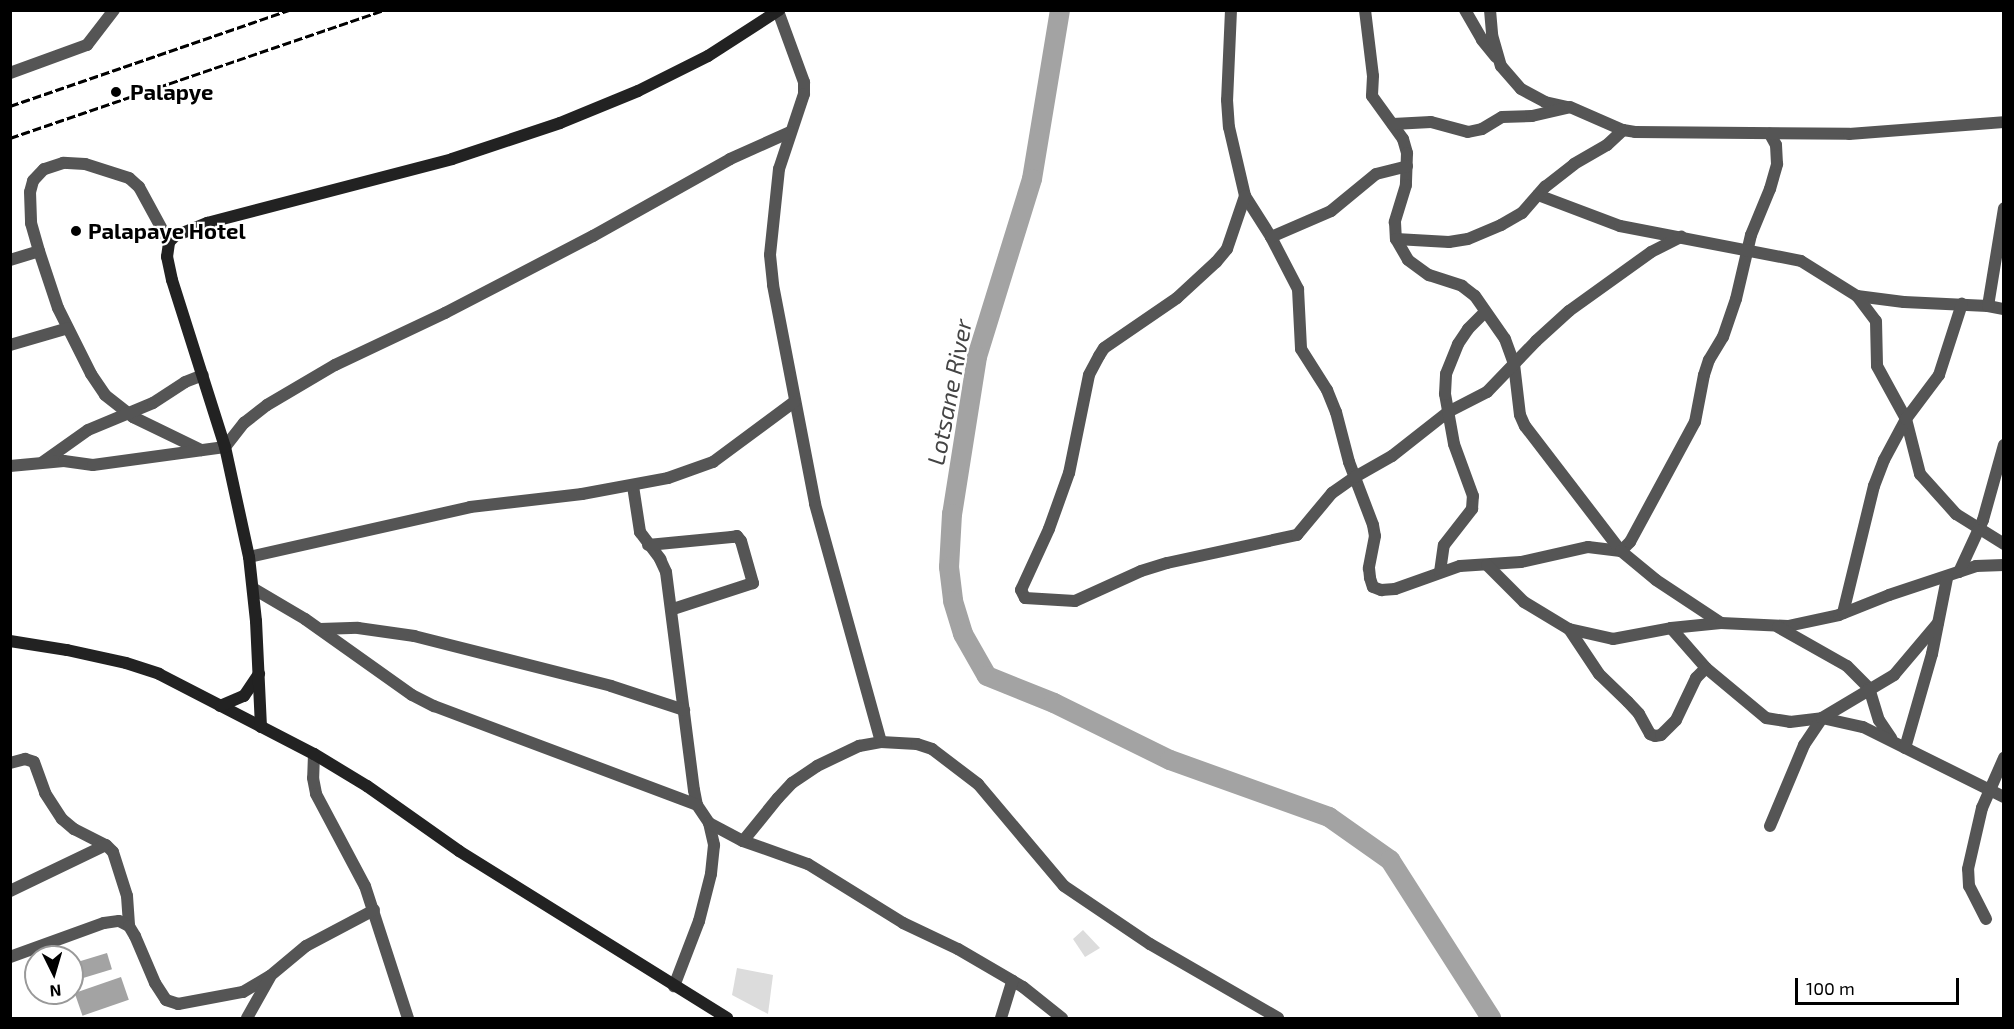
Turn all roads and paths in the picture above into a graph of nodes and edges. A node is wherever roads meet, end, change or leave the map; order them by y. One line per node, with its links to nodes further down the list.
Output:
1 (114, 10): 8 (street)
2 (1231, 10): 17 (street)
3 (1365, 10): 11 (street)
4 (1466, 10): 7 (street)
5 (1490, 10): 7 (street)
6 (778, 11): 13 (street); 22 (street)
7 (1499, 60): 9 (street)
8 (10, 73)
9 (1570, 107): 11 (street); 12 (street)
10 (2004, 122): 14 (street)
11 (1393, 124): 15 (street)
12 (1623, 130): 14 (street); 16 (street)
13 (790, 132): 35 (street); 40 (street)
14 (1770, 134): 23 (street)
15 (1407, 166): 19 (street); 21 (street)
16 (1538, 195): 20 (street); 21 (street)
17 (1245, 196): 19 (street); 44 (street)
18 (2004, 208): 28 (street)
19 (1271, 237): 44 (street)
20 (1681, 237): 23 (street); 33 (street)
21 (1396, 239): 30 (street)
22 (169, 242): 24 (street); 34 (street)
23 (1747, 249): 26 (street); 49 (street)
24 (39, 251): 25 (street); 31 (street)
25 (10, 260)
26 (1857, 296): 27 (street); 38 (street)
27 (1962, 304): 28 (street); 38 (street)
28 (1988, 306): 29 (street)
29 (2004, 309)
30 (1485, 312): 33 (street); 37 (street)
31 (68, 328): 32 (street); 36 (street)
32 (10, 345)
33 (1514, 364): 37 (street); 49 (street)
34 (203, 375): 36 (street); 40 (street)
35 (794, 402): 45 (street); 74 (street)
36 (127, 412): 41 (street); 42 (street)
37 (1448, 412): 44 (street); 53 (street)
38 (1906, 419): 46 (street); 58 (street)
39 (2004, 445): 46 (street)
40 (225, 447): 41 (street); 50 (street)
41 (201, 450): 42 (street)
42 (43, 462): 43 (street)
43 (10, 466)
44 (1354, 477): 53 (street)
45 (633, 486): 48 (street); 50 (street)
46 (1979, 530): 47 (street); 54 (street)
47 (2004, 544)
48 (648, 545): 57 (street); 57 (street)
49 (1621, 551): 52 (street); 59 (street)
50 (249, 557): 56 (street)
51 (2004, 564): 54 (street)
52 (1486, 565): 53 (street); 64 (street)
53 (1440, 572)
54 (1959, 572): 55 (street)
55 (1947, 578): 58 (street); 60 (street)
56 (254, 590): 63 (street); 67 (street)
57 (673, 609): 70 (street)
58 (1843, 613): 61 (street)
59 (1721, 623): 61 (street); 62 (street)
60 (1938, 623): 68 (street); 75 (street)
61 (1777, 627): 68 (street)
62 (1671, 628): 64 (street); 66 (street)
63 (320, 629): 70 (street); 81 (street)
64 (1569, 629): 66 (street)
65 (10, 641): 69 (street)
66 (1706, 668): 71 (street)
67 (259, 673): 69 (street); 72 (street)
68 (1869, 688): 71 (street); 73 (street)
69 (220, 706): 72 (street)
70 (684, 710): 81 (street)
71 (1822, 718): 73 (street); 83 (street)
72 (261, 727): 76 (street)
73 (1893, 741): 75 (street)
74 (881, 742): 84 (street); 99 (street)
75 (1905, 748): 79 (street)
76 (314, 754): 87 (street); 93 (street)
77 (2004, 758): 79 (street)
78 (10, 763): 85 (street)
79 (1989, 790): 80 (street); 88 (street)
80 (2004, 797)
81 (698, 805): 82 (street)
82 (709, 823): 84 (street); 93 (street)
83 (1770, 826)
84 (743, 841): 92 (street)
85 (106, 845): 86 (street); 89 (street)
86 (10, 891)
87 (374, 910): 91 (street); 95 (street)
88 (1986, 919)
89 (129, 926): 90 (street); 91 (street)
90 (10, 957)
91 (270, 976): 94 (street)
92 (1012, 981): 97 (street); 98 (street)
93 (674, 986): 96 (street)
94 (247, 1018)
95 (408, 1018)
96 (727, 1018)
97 (1000, 1018)
98 (1062, 1018)
99 (1278, 1018)

